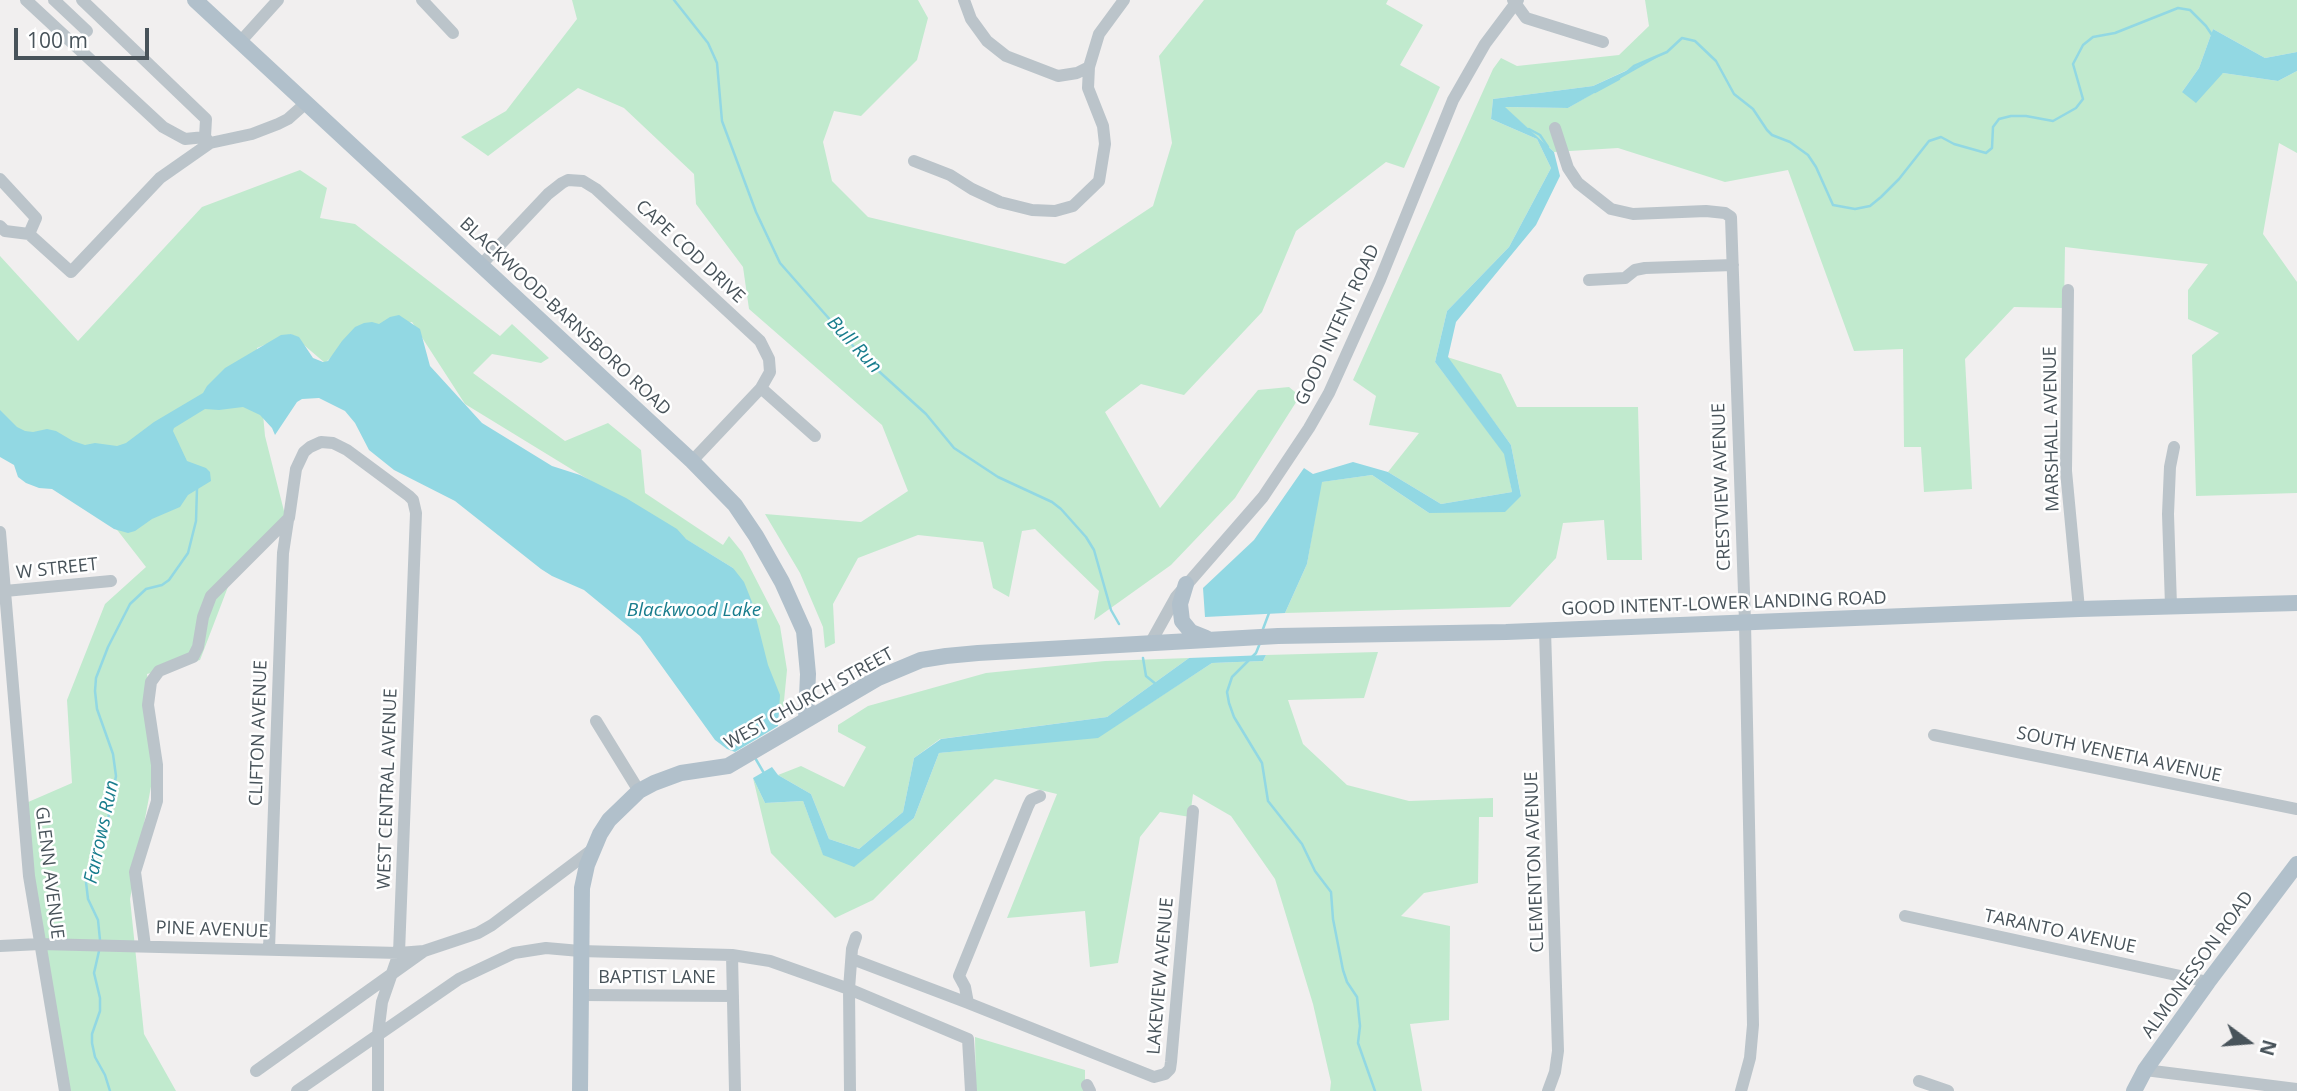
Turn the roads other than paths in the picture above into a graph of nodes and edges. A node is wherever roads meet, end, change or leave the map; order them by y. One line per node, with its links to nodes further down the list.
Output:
1 (26, 0): 15 (street)
2 (54, 0): 11 (street)
3 (82, 0): 10 (street)
4 (195, 0): 13 (main road, BLACKWOOD-BARNSBORO ROAD)
5 (278, 0): 13 (street)
6 (422, 0): 12 (street)
7 (964, 0): 16 (street)
8 (1124, 0): 16 (street)
9 (1516, 1): 14 (street); 36 (street, GOOD INTENT ROAD)
10 (100, 16): 11 (street); 19 (street)
11 (87, 32): 15 (street)
12 (453, 33)
13 (240, 42): 17 (main road, BLACKWOOD-BARNSBORO ROAD)
14 (1603, 42)
15 (76, 46): 19 (street)
16 (1089, 67): 20 (street)
17 (306, 103): 19 (street); 24 (main road, BLACKWOOD-BARNSBORO ROAD)
18 (1557, 134): 25 (street, CRESTVIEW AVENUE)
19 (208, 140): 23 (street)
20 (914, 161)
21 (0, 178): 23 (street)
22 (0, 226): 23 (street)
23 (29, 234)
24 (481, 265): 28 (street, CAPE COD DRIVE); 31 (main road, BLACKWOOD-BARNSBORO ROAD)
25 (1733, 265): 26 (street); 41 (street, CRESTVIEW AVENUE)
26 (1589, 280)
27 (2068, 290): 40 (street, MARSHALL AVENUE)
28 (761, 388): 29 (street); 31 (street)
29 (815, 436)
30 (2174, 447): 39 (street)
31 (692, 461): 45 (main road, BLACKWOOD-BARNSBORO ROAD)
32 (402, 491): 33 (street, CLIFTON AVENUE); 62 (street, WEST CENTRAL AVENUE)
33 (289, 518): 58 (street); 59 (street, CLIFTON AVENUE)
34 (0, 532): 37 (street, GLENN AVENUE)
35 (111, 581): 37 (street, W STREET)
36 (1186, 584): 43 (main road); 44 (street, GOOD INTENT ROAD)
37 (5, 591): 56 (street, GLENN AVENUE)
38 (2297, 603): 39 (main road, GOOD INTENT-LOWER LANDING ROAD)
39 (2171, 606): 40 (main road, GOOD INTENT-LOWER LANDING ROAD)
40 (2079, 609): 41 (main road, GOOD INTENT-LOWER LANDING ROAD)
41 (1745, 622): 42 (main road, GOOD INTENT-LOWER LANDING ROAD); 84 (street, CRESTVIEW AVENUE)
42 (1545, 630): 43 (main road, GOOD INTENT-LOWER LANDING ROAD); 83 (street, CLEMENTON AVENUE)
43 (1212, 639): 44 (main road, GOOD INTENT-LOWER LANDING ROAD)
44 (1152, 642): 45 (main road, WEST CHURCH STREET)
45 (806, 720): 48 (main road, WEST CHURCH STREET)
46 (596, 721): 48 (street)
47 (1934, 735): 50 (street, SOUTH VENETIA AVENUE)
48 (639, 791): 52 (main road, WEST CHURCH STREET)
49 (1040, 796): 70 (street)
50 (2297, 809)
51 (1193, 811): 70 (street, LAKEVIEW AVENUE)
52 (593, 849): 60 (street); 61 (main road, WEST CHURCH STREET)
53 (2297, 864): 66 (main road, ALMONESSON ROAD)
54 (1905, 916): 66 (street, TARANTO AVENUE)
55 (856, 937): 64 (street)
56 (40, 944): 57 (street, PINE AVENUE); 58 (street, PINE AVENUE); 76 (street, GLENN AVENUE)
57 (0, 946)
58 (145, 946): 59 (street, PINE AVENUE)
59 (269, 949): 62 (street, PINE AVENUE)
60 (424, 951): 62 (street, PINE AVENUE); 65 (street)
61 (580, 951): 63 (street); 68 (main road, WEST CHURCH STREET); 71 (street)
62 (399, 953): 65 (street, WEST CENTRAL AVENUE)
63 (732, 955): 67 (street); 69 (street)
64 (852, 959): 67 (street); 70 (street)
65 (390, 975): 71 (street, WEST CENTRAL AVENUE); 73 (street)
66 (2208, 982): 72 (main road, ALMONESSON ROAD)
67 (849, 989): 81 (street); 82 (street)
68 (580, 995): 69 (street, BAPTIST LANE); 79 (main road, WEST CHURCH STREET)
69 (733, 996): 80 (street)
70 (968, 1003)
71 (378, 1034): 77 (street); 78 (street, WEST CENTRAL AVENUE)
72 (2145, 1070): 75 (street); 86 (main road, ALMONESSON ROAD)
73 (256, 1071)
74 (1919, 1081): 85 (street)
75 (2297, 1089)
76 (65, 1091)
77 (297, 1091)
78 (378, 1091)
79 (580, 1091)
80 (735, 1091)
81 (850, 1091)
82 (971, 1091)
83 (1548, 1091)
84 (1741, 1091)
85 (1948, 1091)
86 (2134, 1091)

